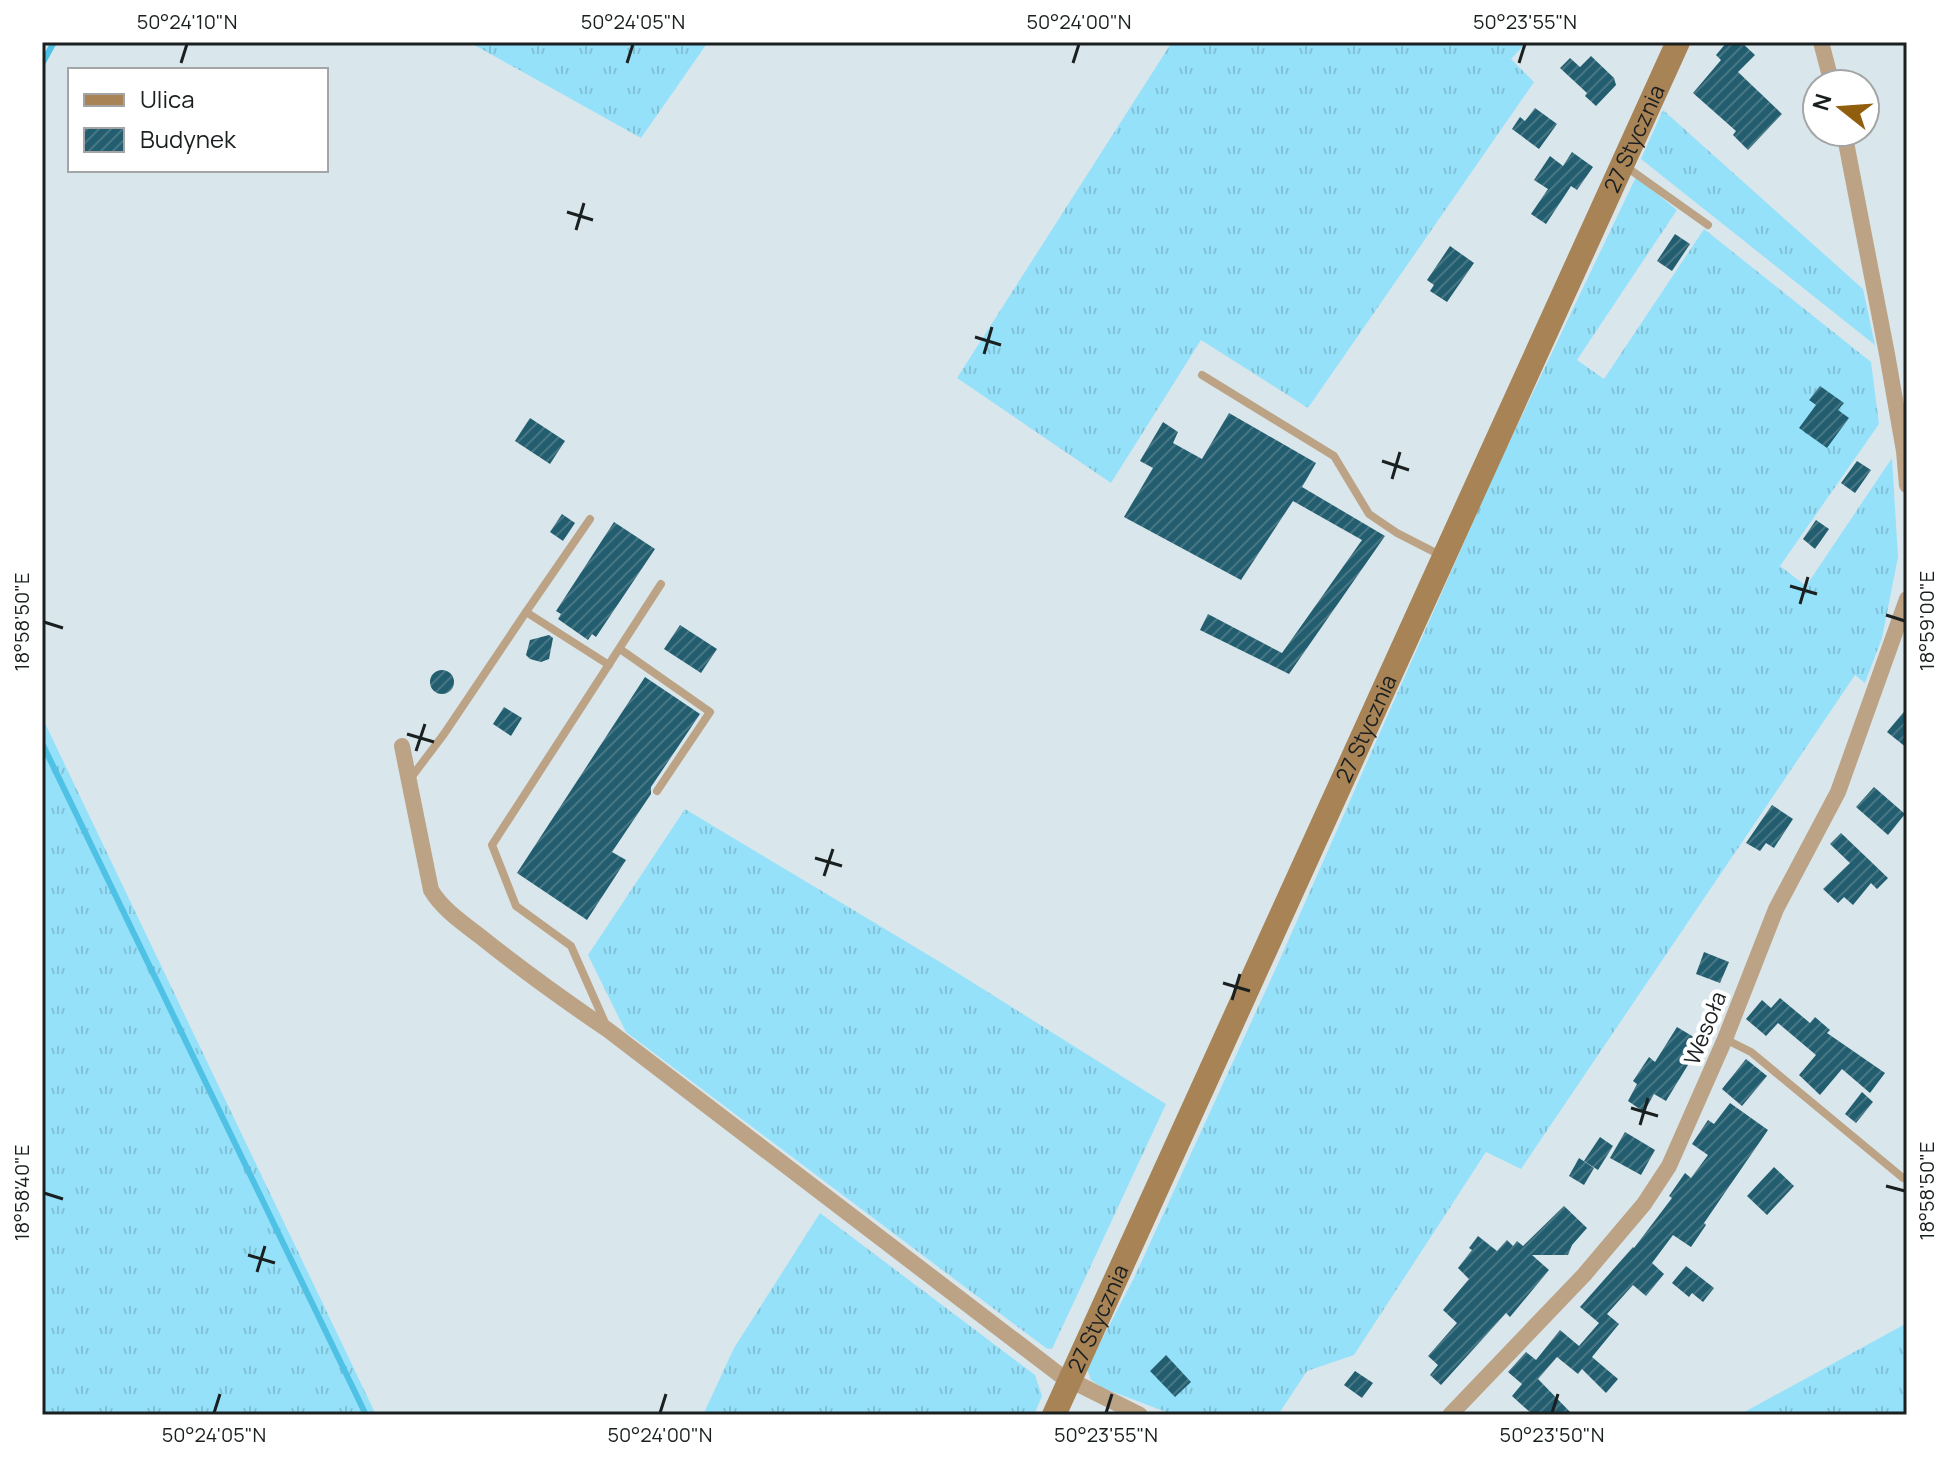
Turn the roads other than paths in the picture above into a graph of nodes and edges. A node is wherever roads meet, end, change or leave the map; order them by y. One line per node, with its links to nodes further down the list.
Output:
1 (1678, 42): 5 (street, 27 Stycznia)
2 (1821, 42): 3 (street)
3 (1828, 68)
4 (1847, 148): 8 (street)
5 (1624, 166): 6 (lane); 10 (street, 27 Stycznia)
6 (1708, 225)
7 (1202, 375): 10 (lane)
8 (1907, 485)
9 (590, 519): 13 (lane)
10 (1445, 557): 22 (street, 27 Stycznia)
11 (661, 584): 14 (lane)
12 (1907, 599): 20 (street, Wesoła)
13 (526, 612): 15 (lane); 17 (lane)
14 (620, 649): 15 (lane); 18 (lane)
15 (609, 665): 19 (lane)
16 (402, 746): 17 (street)
17 (409, 781): 19 (street)
18 (657, 791)
19 (608, 1030): 22 (street)
20 (1725, 1039): 21 (lane); 25 (street, Wesoła)
21 (1903, 1178)
22 (1070, 1380): 23 (street, 27 Stycznia); 24 (street)
23 (1054, 1415)
24 (1140, 1415)
25 (1450, 1415)

